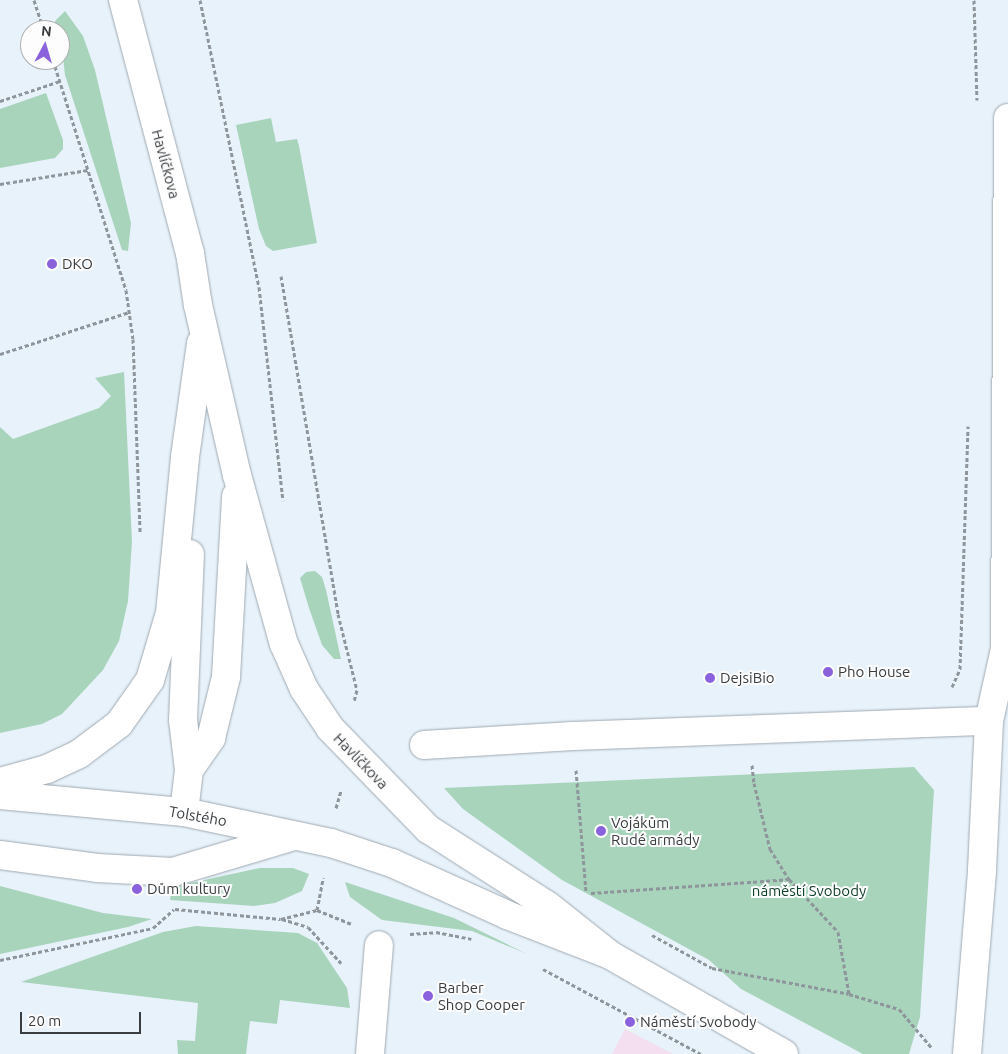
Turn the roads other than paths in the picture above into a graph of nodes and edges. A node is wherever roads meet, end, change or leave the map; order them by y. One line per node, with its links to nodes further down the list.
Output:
1 (123, 0): 3 (street, Havlíčkova)
2 (1008, 118): 6 (street)
3 (203, 330): 4 (street, Havlíčkova); 5 (street, Havlíčkova)
4 (185, 457): 9 (street, Havlíčkova); 10 (street, Havlíčkova)
5 (237, 475): 9 (street, Havlíčkova); 16 (street, Havlíčkova)
6 (1007, 648): 7 (street)
7 (989, 721): 8 (street); 19 (street)
8 (424, 745)
9 (189, 770): 12 (street, Havlíčkova)
10 (0, 782)
11 (0, 795): 12 (street, Tolstého)
12 (184, 812): 13 (street, Tolstého)
13 (298, 835): 14 (street); 16 (street, Tolstého)
14 (0, 856)
15 (379, 945): 17 (street)
16 (610, 954): 18 (street)
17 (370, 1054)
18 (784, 1054)
19 (966, 1054)

